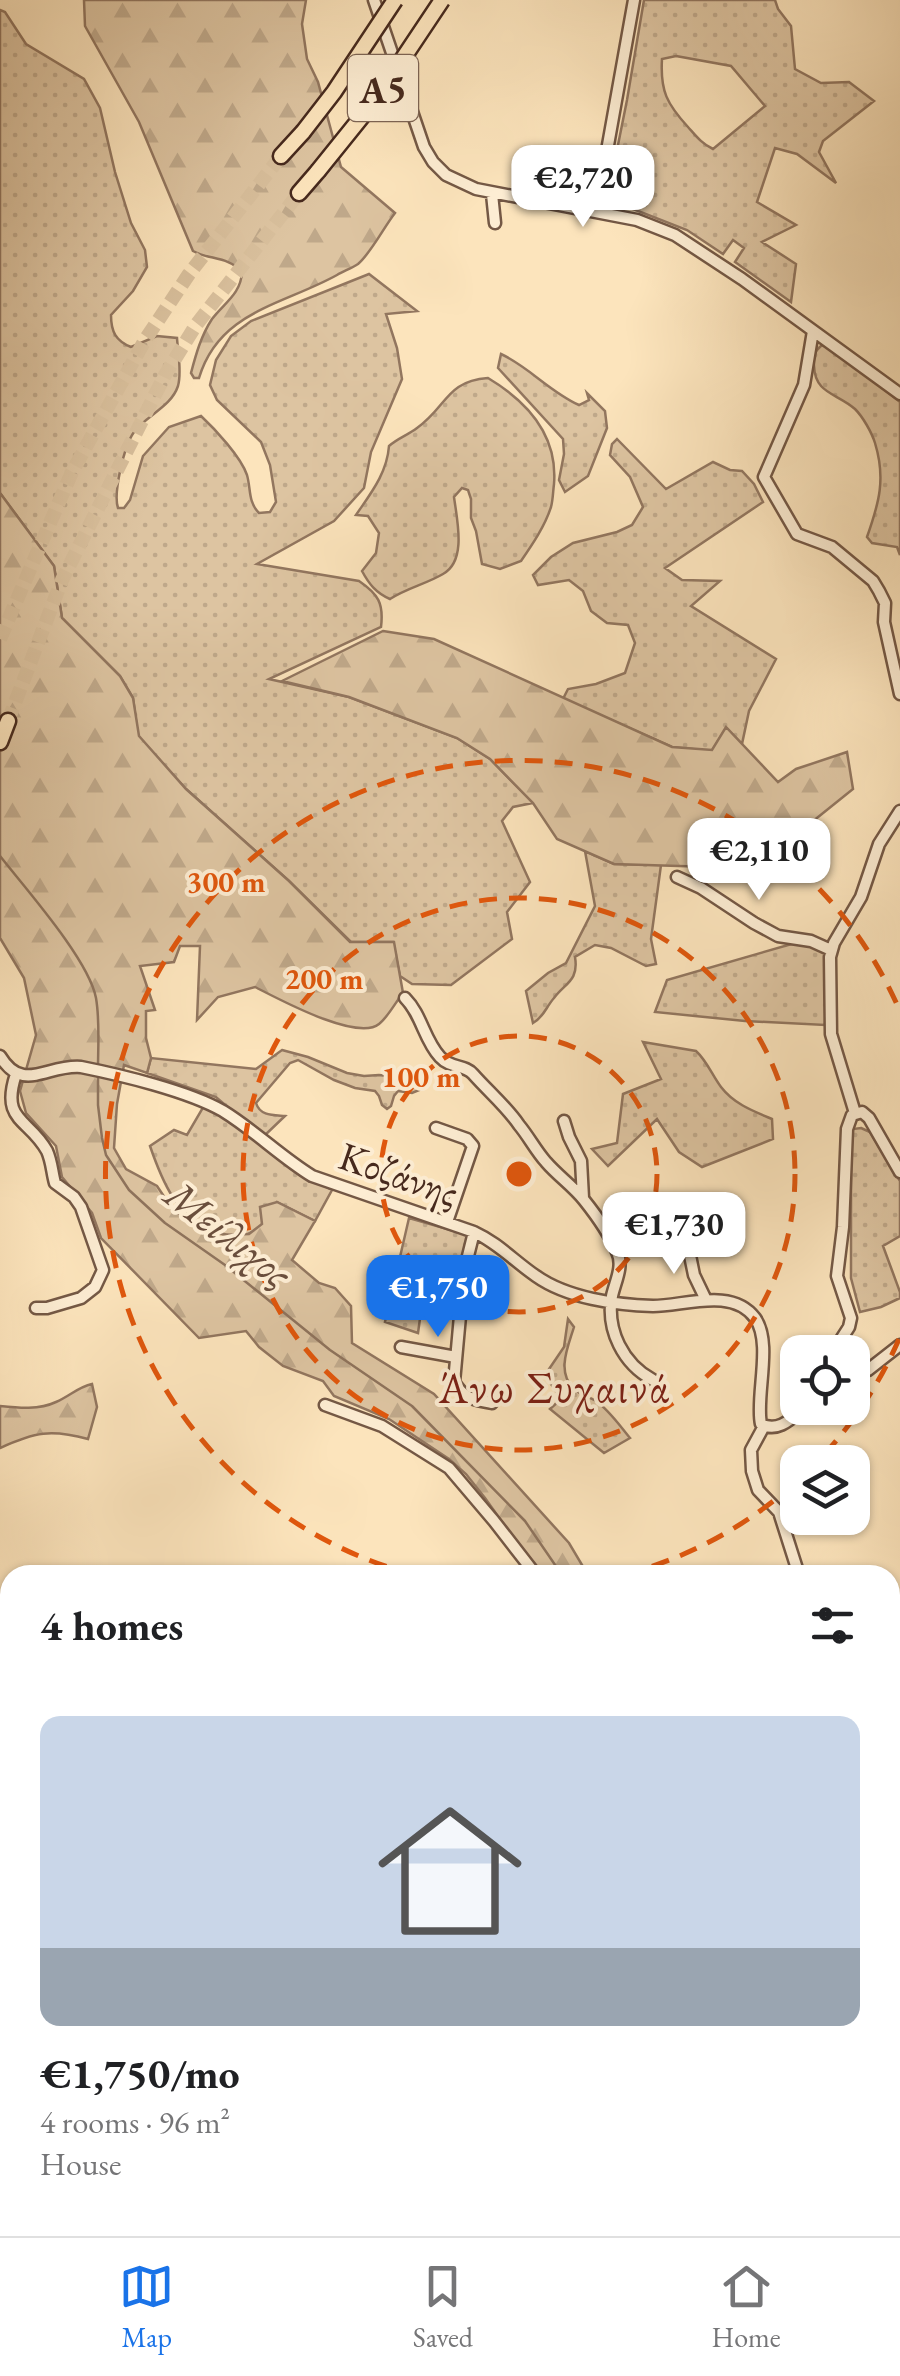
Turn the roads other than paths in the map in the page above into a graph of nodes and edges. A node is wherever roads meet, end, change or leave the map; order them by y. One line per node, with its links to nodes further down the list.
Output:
1 (374, 0): 7 (street)
2 (395, 0): 5 (highway, Α5, bridge)
3 (442, 0): 6 (highway, Α5, bridge)
4 (634, 0): 8 (street)
5 (281, 156)
6 (300, 193)
7 (492, 194): 8 (street); 9 (street)
8 (596, 212): 10 (street)
9 (495, 224)
10 (813, 330): 11 (street); 12 (street)
11 (900, 394)
12 (900, 694)
13 (8, 722): 14 (highway)
14 (0, 742)
15 (900, 810): 17 (street)
16 (677, 877): 17 (street)
17 (831, 950): 21 (street)
18 (405, 998): 25 (street)
19 (0, 1056): 20 (street)
20 (16, 1074): 26 (street, Κοζάνης); 31 (street)
21 (855, 1112): 24 (street); 32 (street)
22 (564, 1121): 25 (street)
23 (436, 1128): 26 (street)
24 (900, 1172)
25 (584, 1200): 29 (street)
26 (447, 1222): 27 (street, Κοζάνης)
27 (474, 1232): 29 (street, Κοζάνης); 35 (street)
28 (686, 1236): 30 (street)
29 (611, 1300): 30 (street, Κοζάνης); 37 (street)
30 (706, 1300): 41 (street, Κοζάνης)
31 (36, 1308)
32 (844, 1335)
33 (900, 1345): 36 (street)
34 (401, 1347): 35 (street)
35 (456, 1357): 38 (street)
36 (870, 1368)
37 (653, 1380)
38 (492, 1402)
39 (325, 1405): 42 (street)
40 (780, 1425): 41 (street)
41 (764, 1426): 43 (street, Κοζάνης)
42 (528, 1565)
43 (796, 1565)

